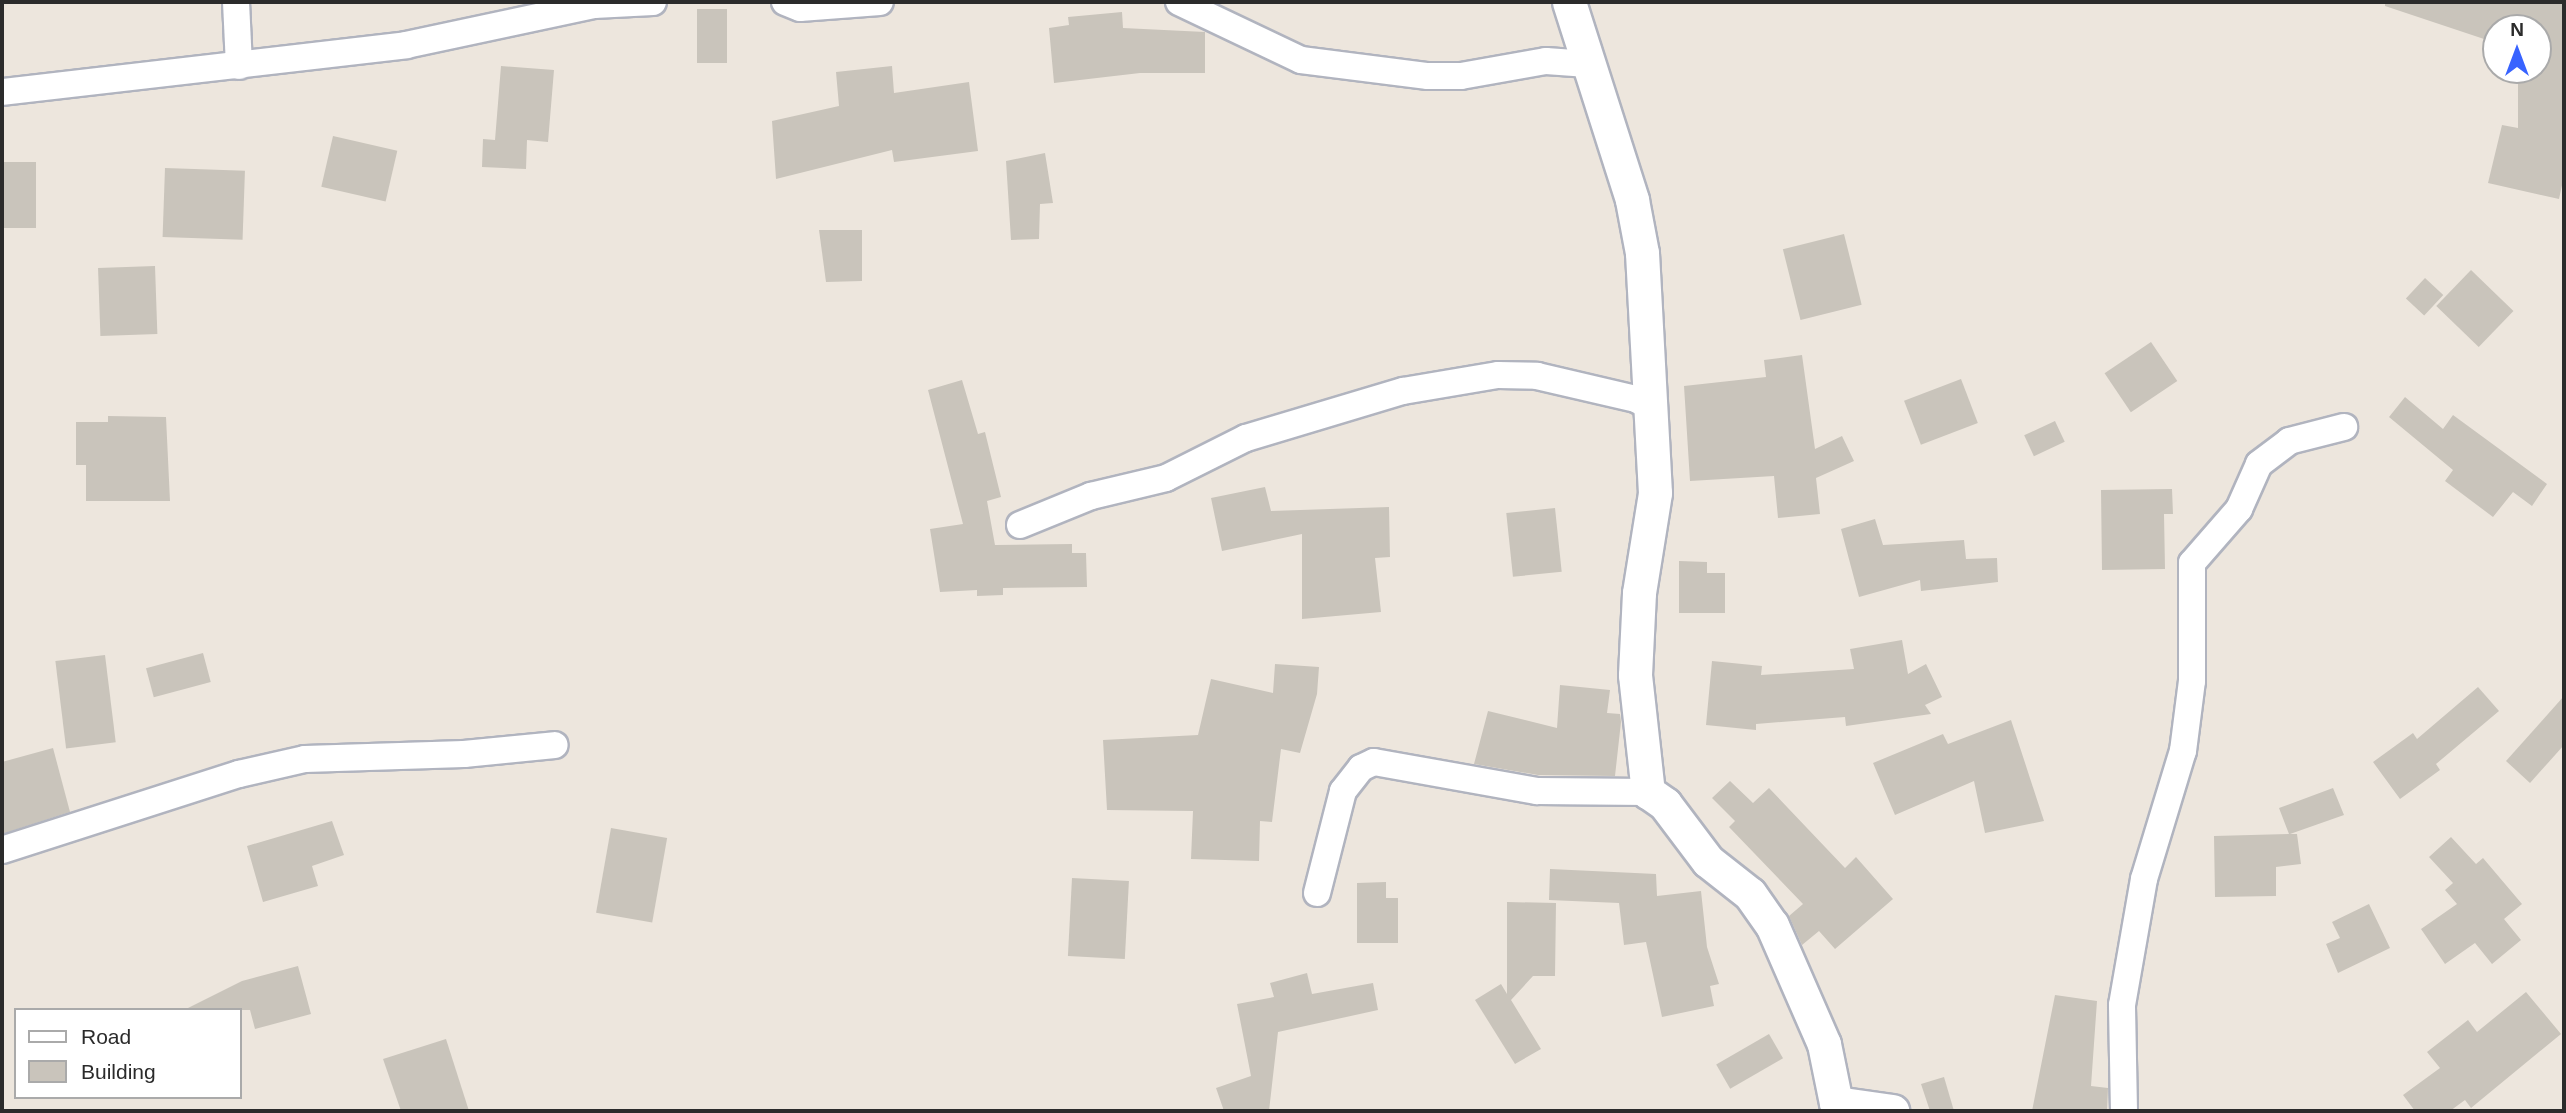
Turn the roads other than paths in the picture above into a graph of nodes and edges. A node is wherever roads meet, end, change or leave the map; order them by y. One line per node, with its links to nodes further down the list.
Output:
1 (236, 2): 8 (street)
2 (653, 2): 8 (street)
3 (785, 2): 4 (street)
4 (880, 2)
5 (1179, 2): 7 (street)
6 (1570, 2): 7 (street)
7 (1588, 64): 10 (street)
8 (240, 66): 9 (street)
9 (2, 92)
10 (1653, 409): 12 (street); 14 (street)
11 (2344, 427): 18 (street)
12 (1020, 525)
13 (555, 745): 15 (street)
14 (1648, 792): 16 (street); 17 (street)
15 (2, 850)
16 (1317, 893)
17 (1892, 1111)
18 (2124, 1111)

